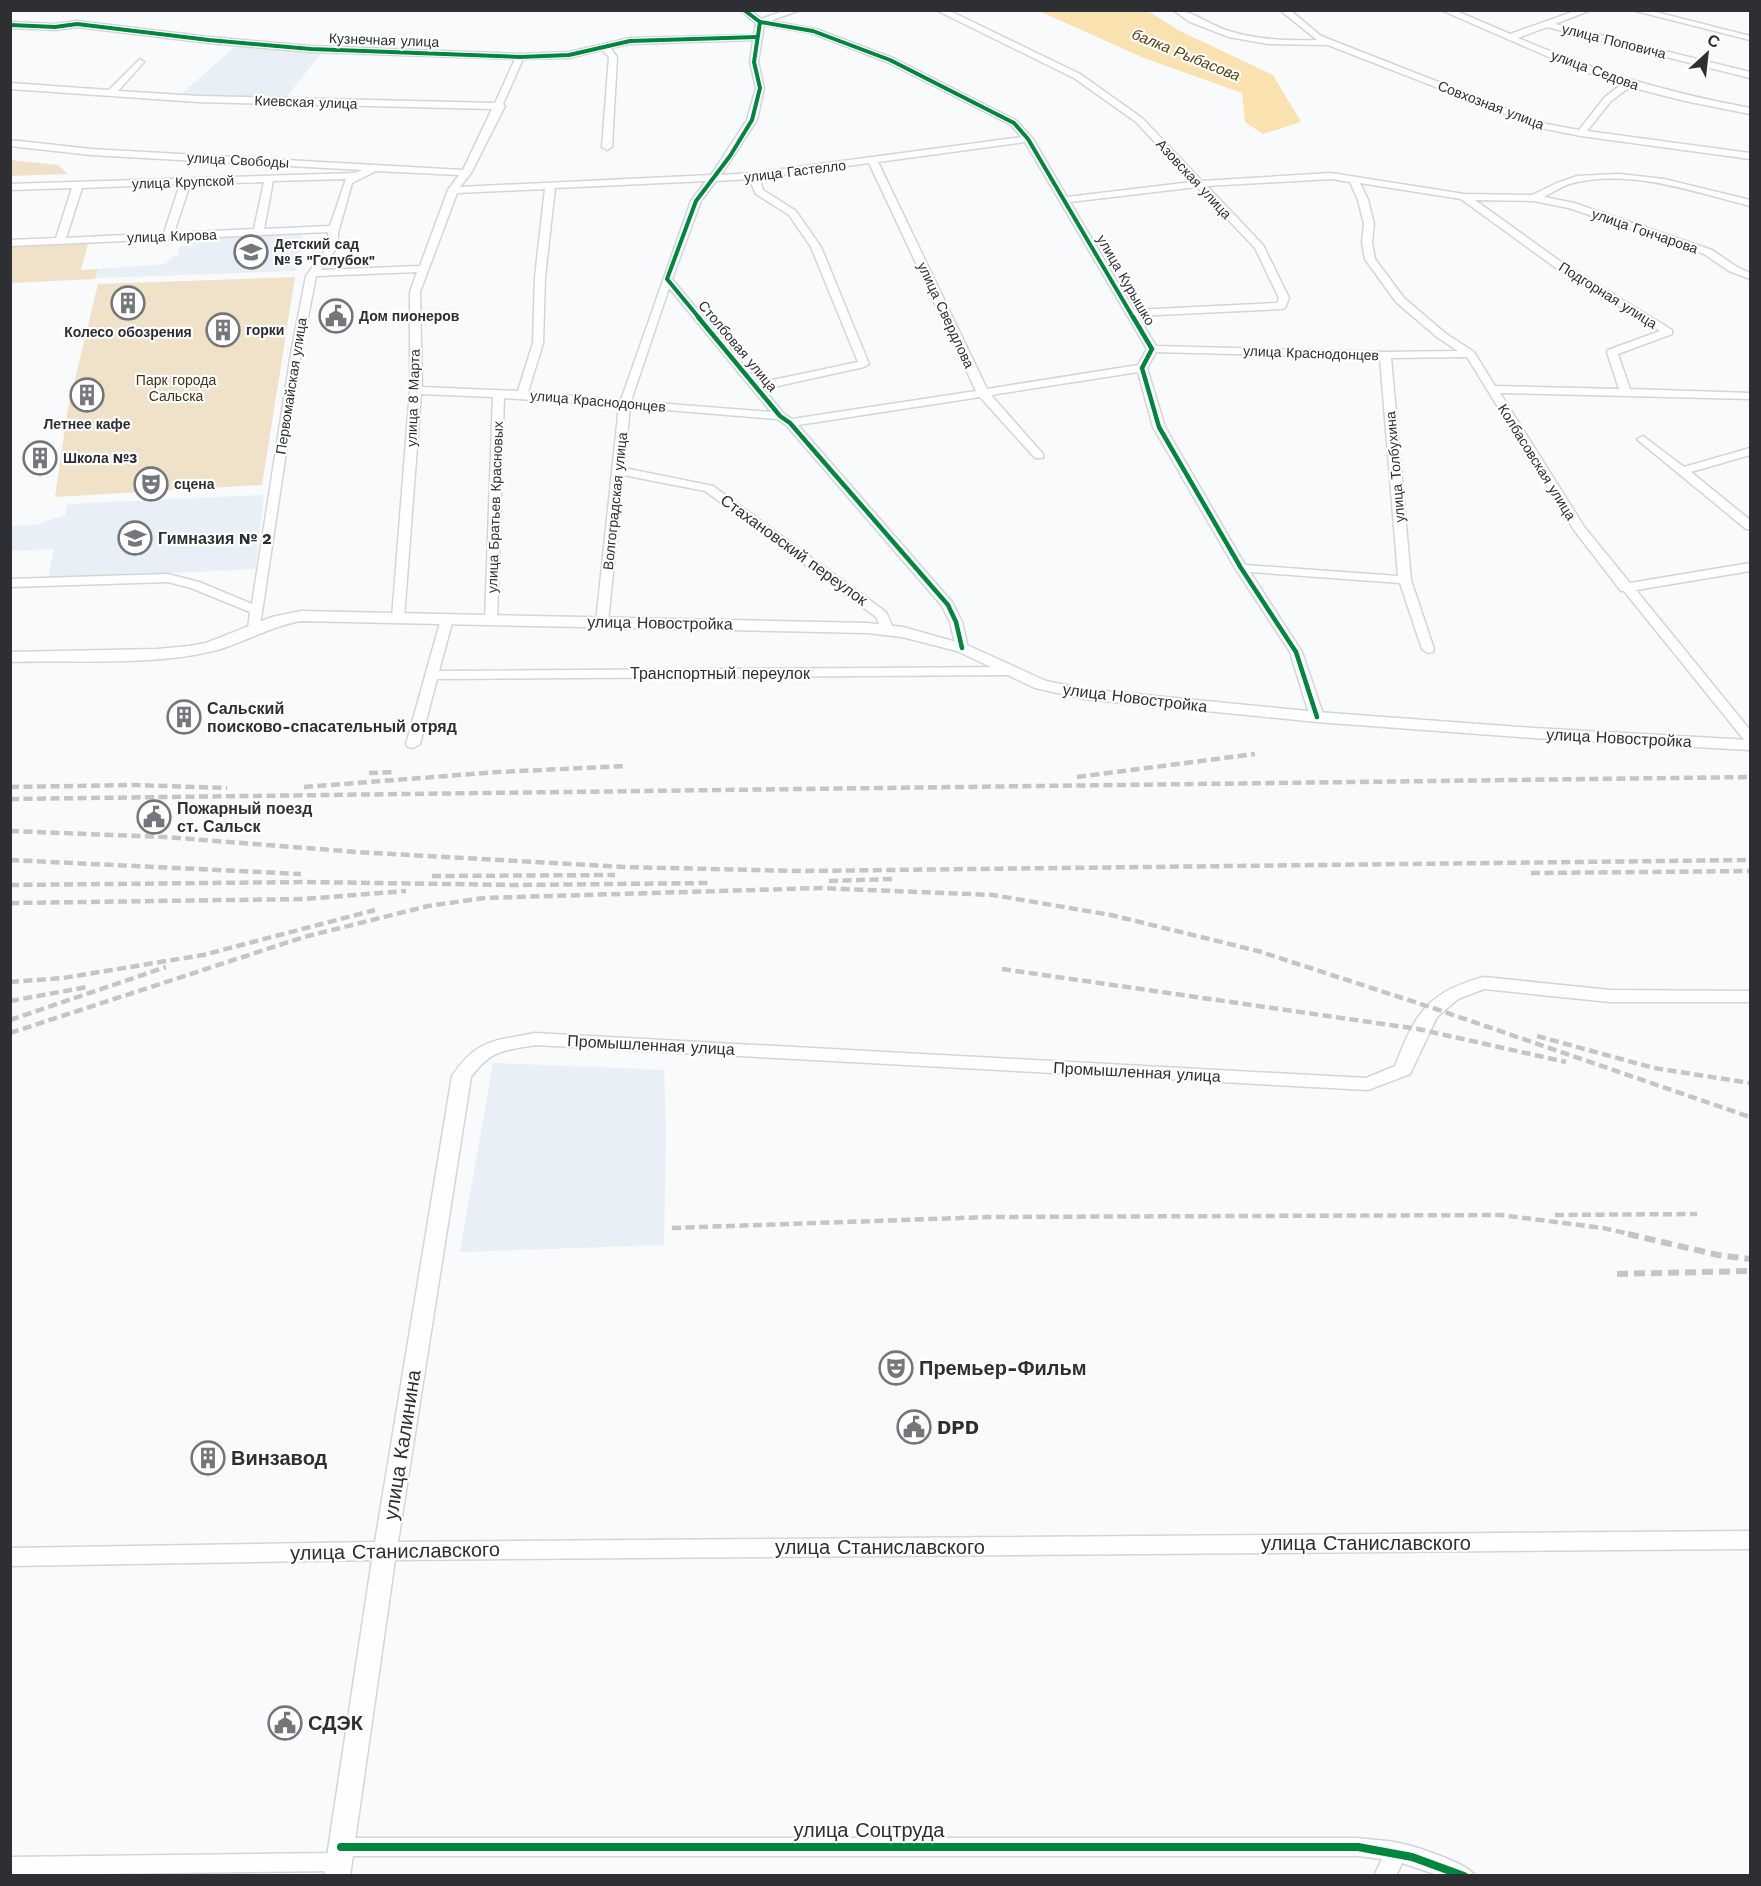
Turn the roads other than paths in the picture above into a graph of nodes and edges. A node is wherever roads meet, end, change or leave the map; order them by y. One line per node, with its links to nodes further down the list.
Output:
1 (744, 10): 9 (street, улица Курышко)
2 (796, 10): 9 (street)
3 (940, 10): 39 (street, Азовская улица)
4 (1177, 10): 15 (street)
5 (1284, 10): 15 (street, Совхозная улица)
6 (1446, 10): 13 (street, улица Седова)
7 (1587, 10): 11 (street)
8 (1636, 10): 14 (street)
9 (760, 21): 12 (street); 26 (street, улица Курышко)
10 (10, 25): 17 (street, Кузнечная улица)
11 (1548, 25): 13 (street); 19 (street, улица Поповича)
12 (757, 37): 16 (street, Кузнечная улица); 37 (street)
13 (1511, 37): 20 (street, улица Седова)
14 (1750, 38)
15 (1330, 43): 25 (street, Совхозная улица)
16 (604, 47): 17 (street, Кузнечная улица); 28 (street)
17 (520, 57): 23 (street, улица 8 Марта)
18 (140, 62): 22 (street)
19 (1750, 75)
20 (1629, 83): 24 (street, улица Седова); 25 (street)
21 (10, 86): 22 (street, Киевская улица)
22 (112, 92): 23 (street, Киевская улица)
23 (500, 106): 32 (street, улица 8 Марта)
24 (1750, 111)
25 (1581, 133): 29 (street, Совхозная улица)
26 (1028, 139): 30 (street, улица Гастелло); 46 (street, улица Курышко)
27 (10, 143): 31 (street, улица Свободы)
28 (607, 147)
29 (1750, 156)
30 (873, 162): 34 (street, улица Гастелло); 65 (street, улица Свердлова)
31 (375, 168): 32 (street, улица Свободы); 33 (street)
32 (466, 173): 43 (street, улица 8 Марта)
33 (356, 176): 35 (street, улица Крупской); 48 (street, Первомайская улица)
34 (753, 176): 37 (street, улица Гастелло); 62 (street)
35 (268, 179): 38 (street, улица Крупской); 49 (street)
36 (1353, 179): 39 (street, улица Гончарова); 44 (street, улица Гончарова); 59 (street, Колбасовская улица)
37 (711, 180): 41 (street, улица Гастелло); 56 (street)
38 (186, 182): 40 (street, улица Крупской); 50 (street)
39 (1198, 184): 46 (street, улица Гончарова); 57 (street, Азовская улица)
40 (78, 185): 42 (street, улица Крупской); 51 (street)
41 (550, 186): 43 (street, улица Гастелло); 68 (street)
42 (10, 187)
43 (453, 190): 53 (street, улица 8 Марта)
44 (1464, 197): 45 (street, улица Гончарова); 67 (street, Подгорная улица)
45 (1534, 198): 47 (street); 55 (street, улица Гончарова)
46 (1066, 200): 57 (street, улица Курышко)
47 (1750, 203)
48 (334, 229): 49 (street, улица Кирова); 54 (street, Первомайская улица)
49 (258, 232): 50 (street, улица Кирова)
50 (168, 236): 51 (street, улица Кирова)
51 (60, 240): 52 (street, улица Кирова)
52 (10, 243)
53 (423, 269): 54 (street); 64 (street, улица 8 Марта)
54 (313, 273): 83 (street, Первомайская улица)
55 (1750, 276)
56 (668, 279): 62 (street, Столбовая улица); 70 (street, Волгоградская улица)
57 (1131, 313): 58 (street, улица Курышко)
58 (1152, 349): 60 (street, улица Краснодонцев); 61 (street, улица Курышко)
59 (1470, 354): 60 (street, улица Краснодонцев); 63 (street, Колбасовская улица)
60 (1385, 355): 80 (street, улица Толбухина)
61 (1142, 368): 65 (street, улица Краснодонцев); 79 (street)
62 (757, 387): 71 (street, Столбовая улица)
63 (1492, 389): 67 (street); 82 (street, Колбасовская улица)
64 (416, 390): 66 (street, улица Краснодонцев); 84 (street, улица 8 Марта)
65 (983, 393): 71 (street, улица Краснодонцев); 74 (street, улица Свердлова)
66 (499, 394): 68 (street, улица Краснодонцев); 86 (street, улица Братьев Красновых)
67 (1626, 394): 69 (street)
68 (522, 395): 70 (street, улица Краснодонцев)
69 (1750, 396)
70 (625, 404): 71 (street, улица Краснодонцев); 75 (street, Волгоградская улица)
71 (785, 419): 90 (street, Столбовая улица)
72 (1643, 439): 76 (street)
73 (1750, 450): 76 (street)
74 (1039, 456)
75 (618, 470): 87 (street, Волгоградская улица); 89 (street, Стахановский переулок)
76 (1683, 471): 77 (street)
77 (1750, 526)
78 (1750, 567): 82 (street)
79 (1241, 568): 80 (street); 95 (street)
80 (1405, 580): 91 (street, улица Толбухина)
81 (10, 583): 83 (street)
82 (1625, 588): 96 (street, Колбасовская улица)
83 (256, 610): 88 (street, Первомайская улица)
84 (398, 618): 85 (main road, улица Новостройка); 88 (main road, улица Новостройка)
85 (447, 619): 86 (main road, улица Новостройка); 94 (street)
86 (491, 620): 87 (main road, улица Новостройка)
87 (602, 622): 89 (main road, улица Новостройка)
88 (254, 629): 92 (main road, улица Новостройка)
89 (888, 630): 90 (main road, улица Новостройка)
90 (962, 648): 93 (main road, улица Новостройка)
91 (1428, 649)
92 (10, 657)
93 (1008, 671): 94 (street, Транспортный переулок); 95 (main road, улица Новостройка)
94 (432, 675): 97 (street)
95 (1317, 717): 98 (main road, улица Новостройка)
96 (1750, 738)
97 (413, 744)
98 (1750, 745)
99 (1750, 997): 100 (main road, Промышленная улица)
100 (477, 1056): 102 (main road, улица Калинина)
101 (1750, 1540): 102 (main road, улица Станиславского)
102 (385, 1551): 103 (main road, улица Станиславского); 105 (main road, улица Калинина)
103 (10, 1557)
104 (1397, 1851): 105 (street, улица Соцтруда); 107 (street); 108 (street, улица Соцтруда)
105 (339, 1862): 106 (street, улица Соцтруда)
106 (10, 1866)
107 (1385, 1875)
108 (1464, 1875)

